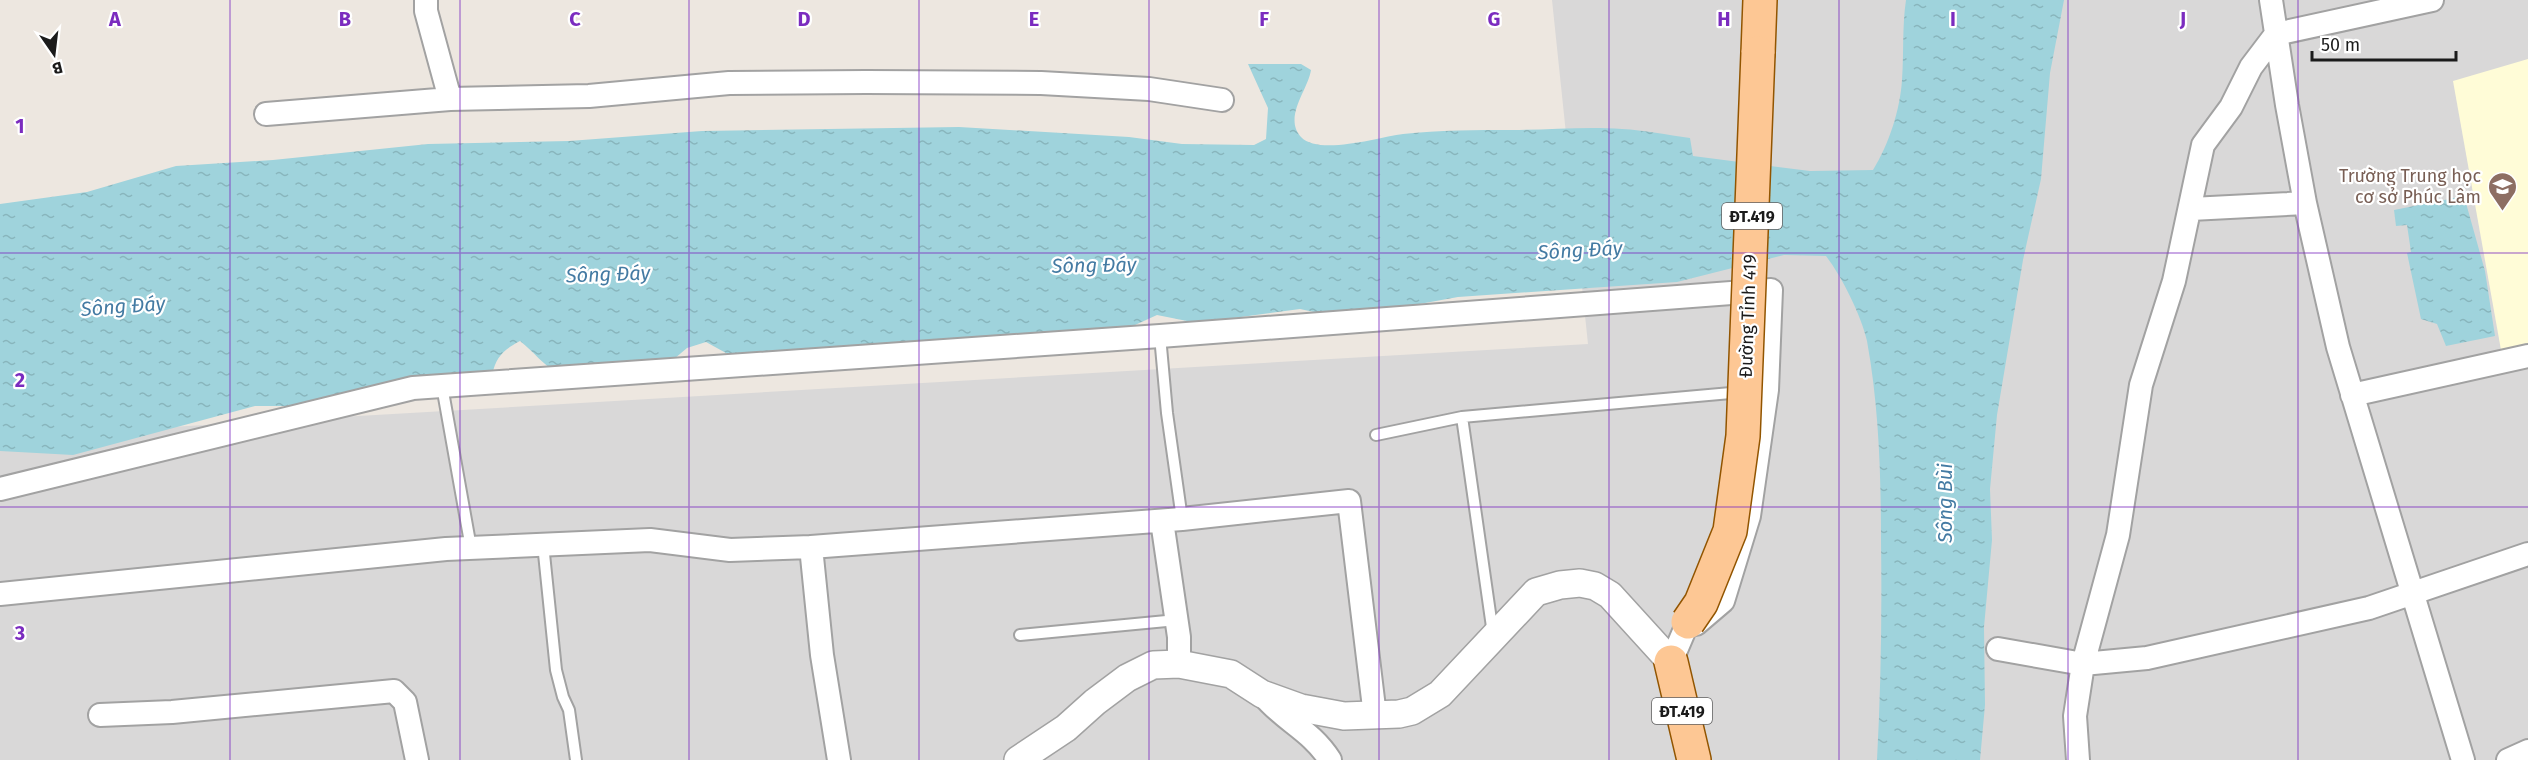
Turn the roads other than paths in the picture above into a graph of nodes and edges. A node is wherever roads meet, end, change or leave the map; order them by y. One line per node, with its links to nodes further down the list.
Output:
1 (426, 0): 6 (street)
2 (1760, 0): 29 (main road, Đường Tỉnh 419 / ĐT.419, bridge)
3 (2271, 0): 5 (street)
4 (2432, 0): 5 (street)
5 (2276, 34): 9 (street); 10 (street)
6 (450, 99): 7 (street); 8 (street)
7 (1222, 100)
8 (266, 114)
9 (2305, 204): 10 (street); 15 (street)
10 (2191, 209): 31 (street)
11 (1160, 336): 13 (street); 14 (street); 19 (lane)
12 (2528, 356): 15 (street)
13 (442, 386): 18 (street); 22 (lane)
14 (1767, 390): 16 (lane); 29 (street)
15 (2352, 395): 24 (street)
16 (1462, 417): 17 (lane); 28 (lane)
17 (1376, 435)
18 (0, 489)
19 (1172, 520): 21 (street); 26 (street); 35 (street)
20 (543, 544): 21 (street); 22 (street); 38 (lane)
21 (812, 547): 39 (street)
22 (471, 548): 25 (street)
23 (2528, 554): 24 (street)
24 (2412, 593): 31 (street); 44 (street)
25 (0, 594)
26 (1177, 620): 27 (lane); 32 (street)
27 (1020, 635)
28 (1493, 638): 29 (street); 35 (street)
29 (1681, 640): 42 (main road, ĐT.419)
30 (1998, 649): 31 (street)
31 (2083, 663): 43 (street)
32 (1179, 664): 33 (street); 40 (street)
33 (1262, 694): 35 (street); 41 (street)
34 (100, 715): 37 (street)
35 (1376, 716)
36 (2528, 751): 45 (street)
37 (417, 760)
38 (576, 760)
39 (839, 760)
40 (1018, 760)
41 (1330, 760)
42 (1694, 760)
43 (2078, 760)
44 (2463, 760)
45 (2508, 760)

